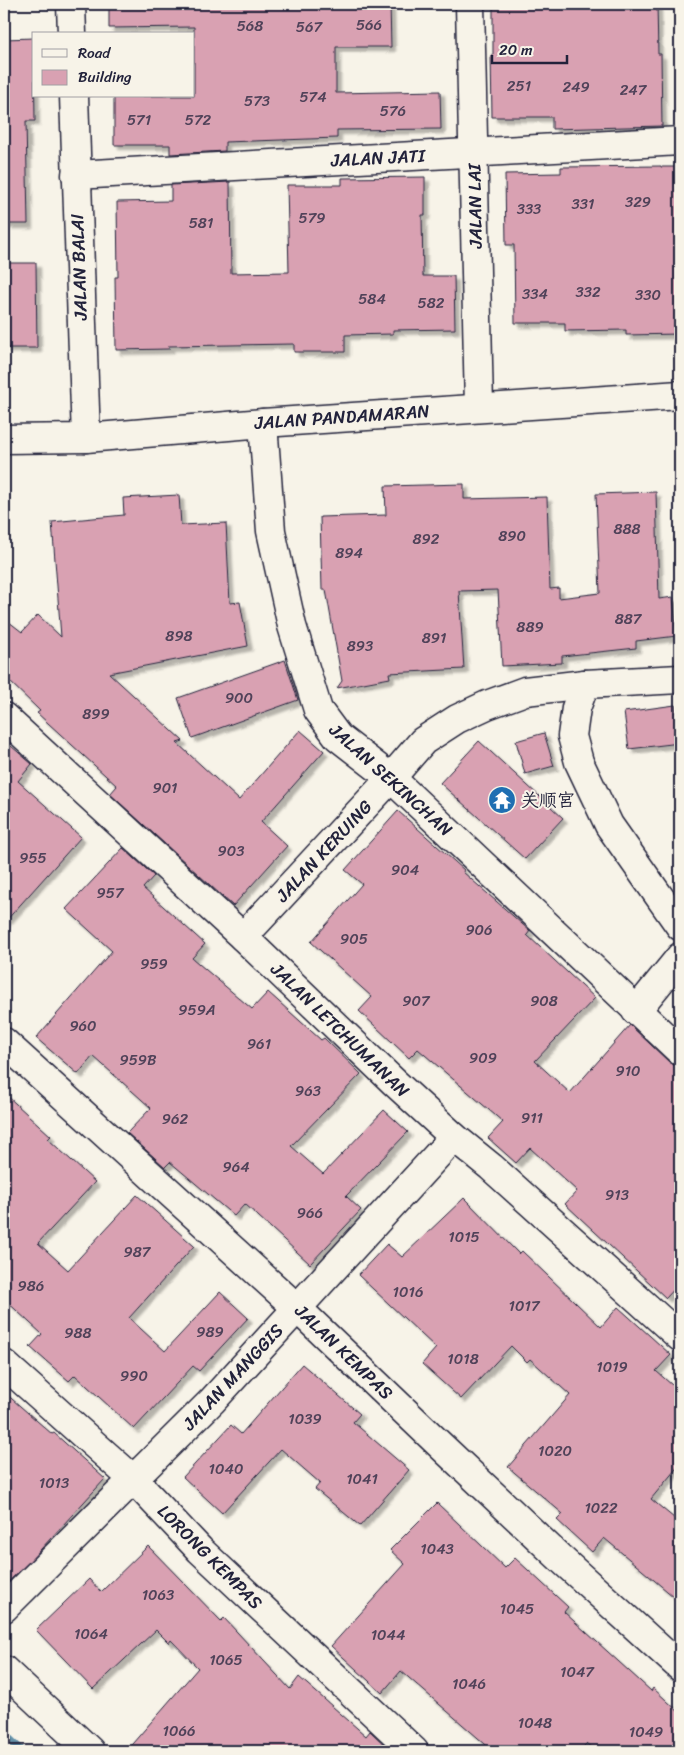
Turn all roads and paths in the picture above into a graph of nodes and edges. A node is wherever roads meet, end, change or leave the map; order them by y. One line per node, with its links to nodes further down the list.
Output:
1 (71, 4): 3 (street)
2 (470, 4): 6 (street, JALAN LAI)
3 (72, 32)
4 (74, 98): 7 (street, JALAN BALAI)
5 (680, 141): 6 (street, JALAN JATI)
6 (474, 152): 7 (street, JALAN JATI); 9 (street, JALAN LAI)
7 (76, 175): 11 (street, JALAN BALAI)
8 (680, 396): 9 (street, JALAN PANDAMARAN)
9 (479, 407): 10 (street, JALAN PANDAMARAN)
10 (263, 423): 11 (street, JALAN PANDAMARAN); 16 (street, JALAN SEKINCHAN)
11 (86, 438): 12 (street, JALAN PANDAMARAN)
12 (9, 441)
13 (680, 679): 14 (street, JALAN KERUING)
14 (585, 684): 16 (street, JALAN KERUING); 17 (street)
15 (4, 717): 18 (street, JALAN LETCHUMANAN)
16 (392, 778): 18 (street, JALAN KERUING); 20 (street, JALAN SEKINCHAN)
17 (680, 926)
18 (243, 937): 23 (street, JALAN LETCHUMANAN)
19 (680, 957): 20 (street)
20 (636, 1011): 22 (street, JALAN SEKINCHAN)
21 (4, 1042): 24 (street, JALAN KEMPAS)
22 (680, 1051)
23 (454, 1137): 24 (street, JALAN MANGGIS); 25 (street, JALAN LETCHUMANAN)
24 (297, 1308): 27 (street, JALAN MANGGIS); 29 (street, JALAN KEMPAS)
25 (680, 1337)
26 (4, 1364): 27 (street, LORONG KEMPAS)
27 (133, 1479): 28 (street, JALAN MANGGIS); 32 (street, LORONG KEMPAS)
28 (4, 1608)
29 (680, 1667)
30 (4, 1670): 31 (street)
31 (90, 1751)
32 (414, 1751)

